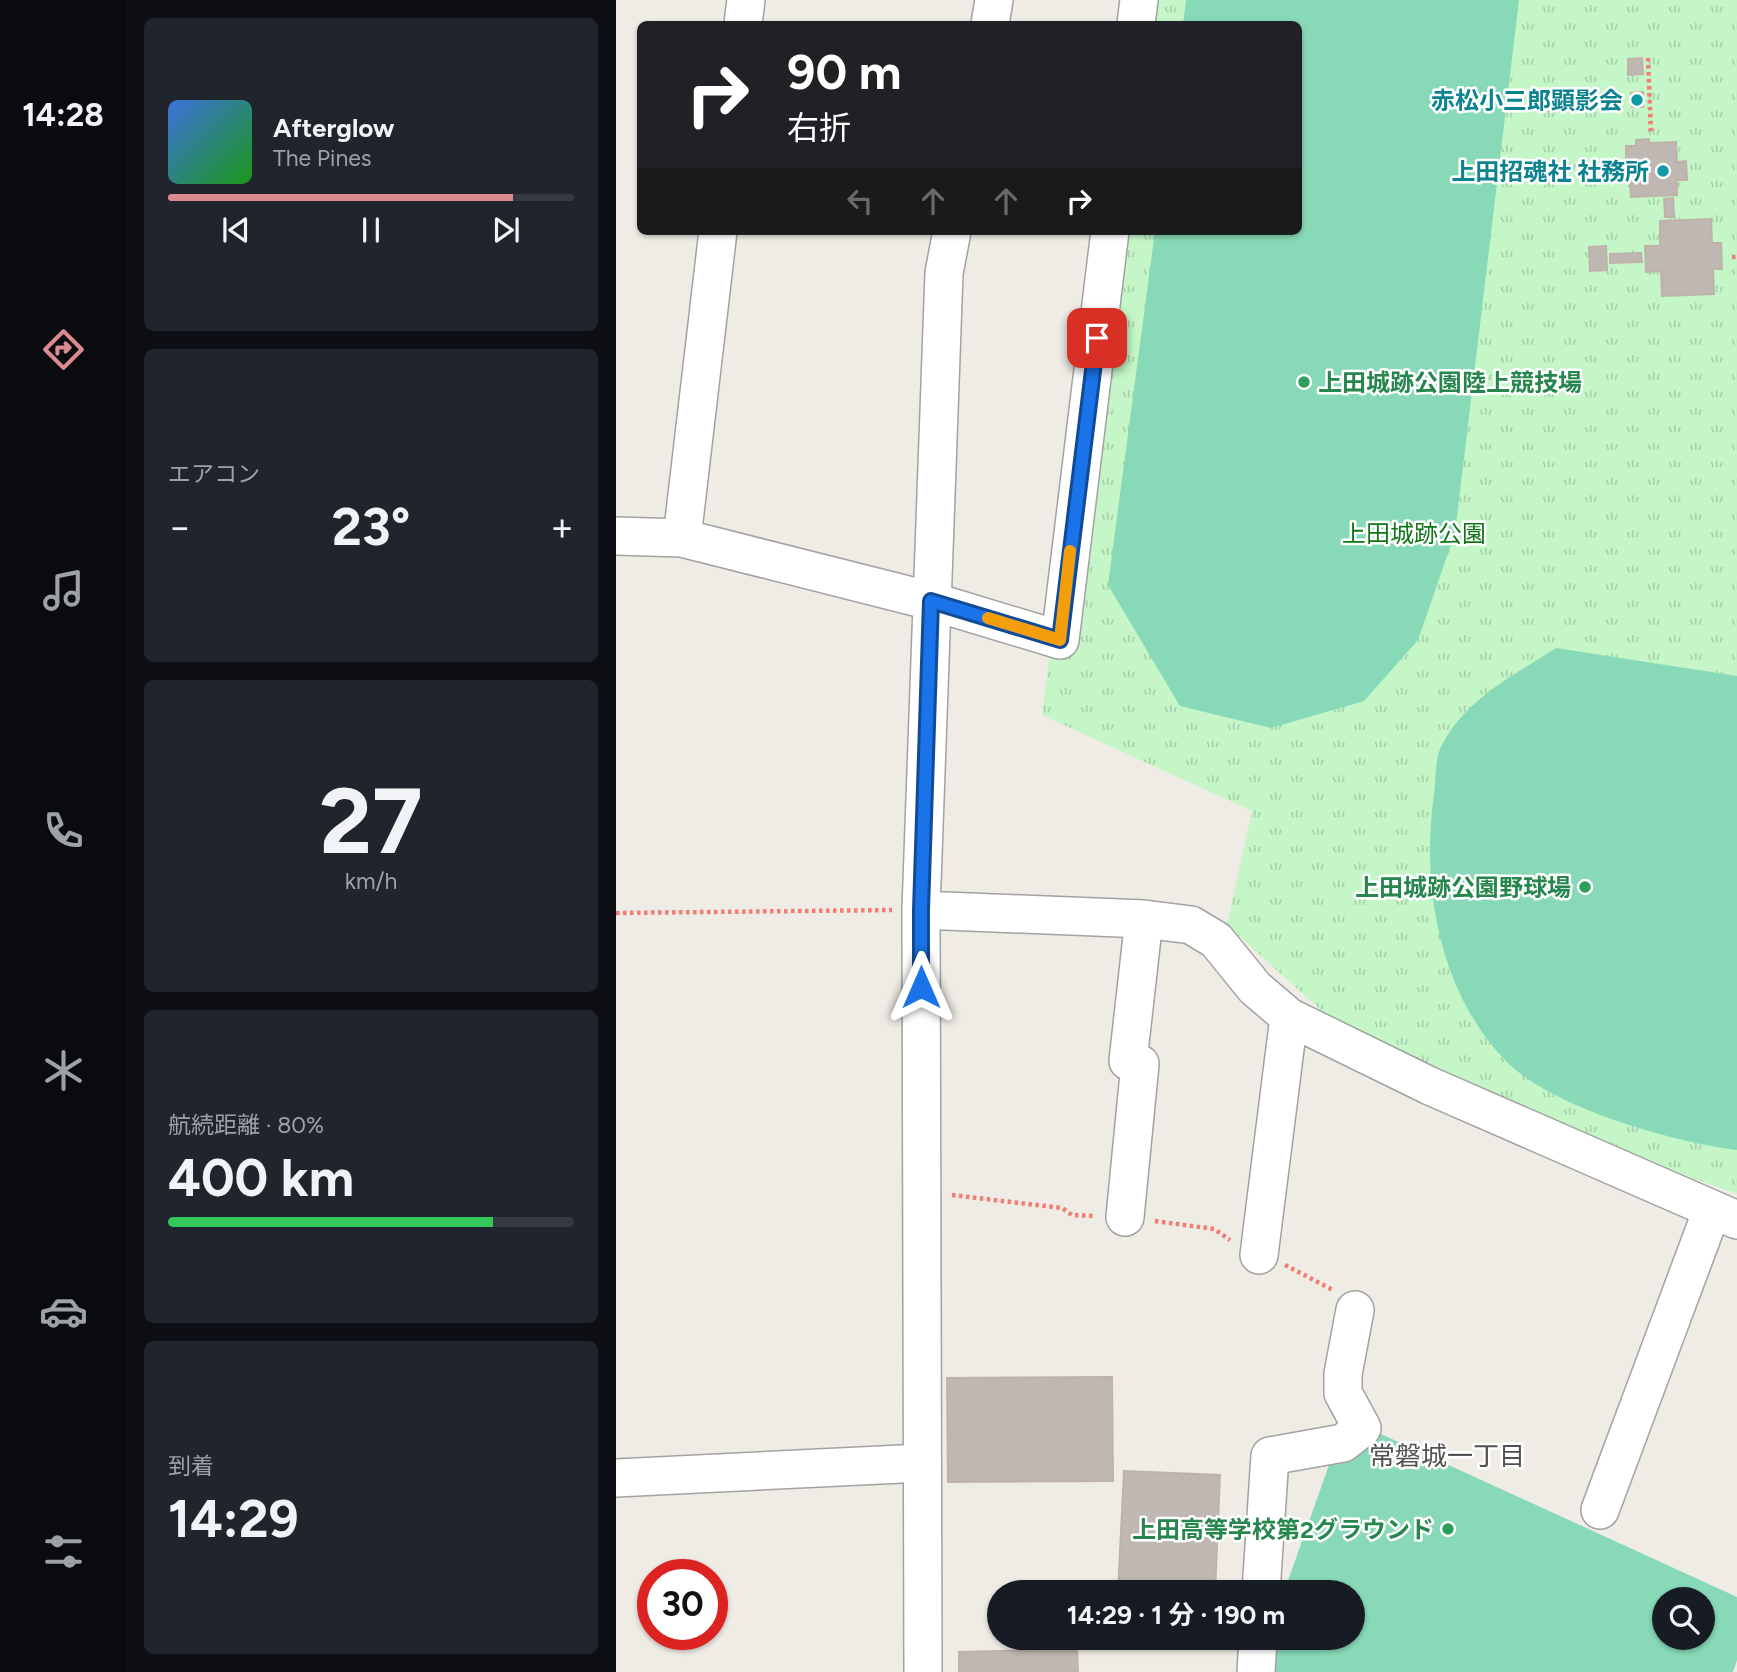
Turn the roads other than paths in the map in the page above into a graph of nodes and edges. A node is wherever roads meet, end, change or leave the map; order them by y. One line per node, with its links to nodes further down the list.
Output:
1 (746, 0): 4 (street)
2 (994, 0): 5 (street)
3 (1139, 0): 6 (street)
4 (743, 21)
5 (990, 21)
6 (1136, 21)
7 (718, 235): 11 (street)
8 (951, 235): 12 (street)
9 (1110, 235): 12 (street)
10 (616, 536): 11 (street)
11 (682, 538): 12 (street)
12 (931, 601): 13 (street)
13 (921, 910): 14 (street); 20 (street)
14 (1144, 919): 15 (street); 17 (street)
15 (1289, 1017): 16 (street); 18 (street)
16 (1725, 1215): 22 (street)
17 (1125, 1217)
18 (1259, 1255)
19 (1355, 1310): 23 (street)
20 (922, 1463): 21 (street); 25 (street)
21 (616, 1478)
22 (1600, 1510)
23 (1262, 1580)
24 (1257, 1650): 26 (street)
25 (923, 1672)
26 (1256, 1672)

